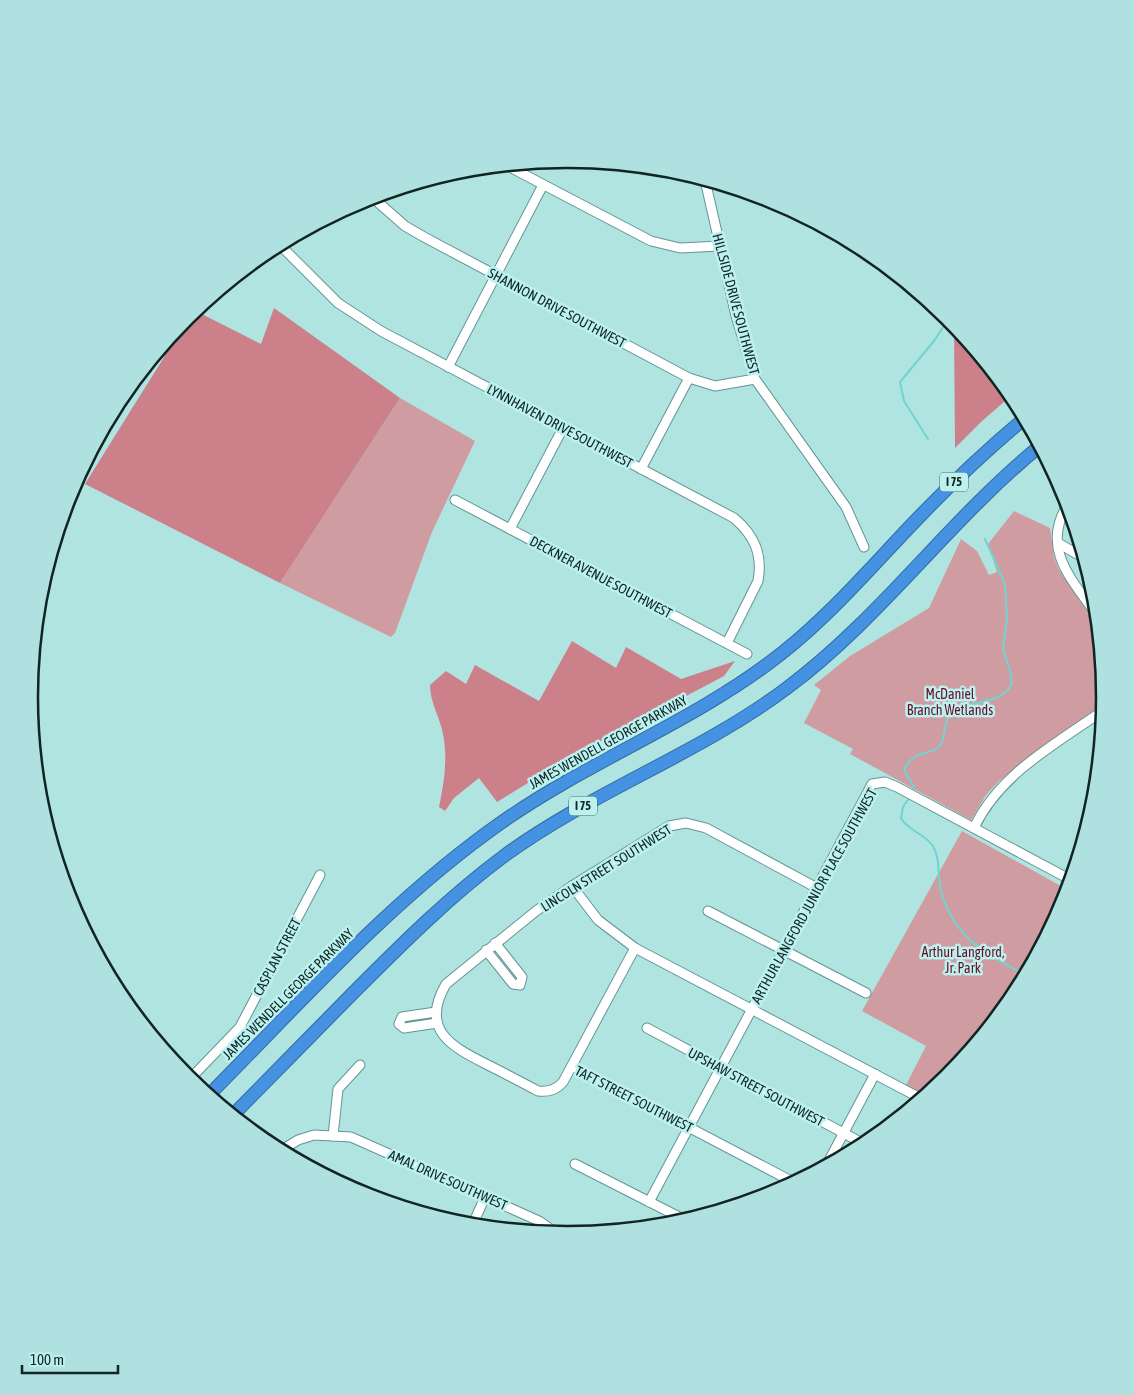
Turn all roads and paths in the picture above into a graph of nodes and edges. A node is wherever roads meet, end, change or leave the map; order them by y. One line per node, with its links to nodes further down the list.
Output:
1 (517, 171): 2 (street)
2 (543, 185): 5 (street); 7 (street)
3 (707, 187): 5 (street, HILLSIDE DRIVE SOUTHWEST)
4 (379, 203): 7 (street, SHANNON DRIVE SOUTHWEST)
5 (720, 246): 10 (street, HILLSIDE DRIVE SOUTHWEST)
6 (284, 250): 8 (street, LYNNHAVEN DRIVE SOUTHWEST)
7 (495, 276): 8 (street); 9 (street, SHANNON DRIVE SOUTHWEST)
8 (448, 367): 12 (street, LYNNHAVEN DRIVE SOUTHWEST)
9 (689, 378): 10 (street, SHANNON DRIVE SOUTHWEST); 14 (street)
10 (755, 378): 19 (street, HILLSIDE DRIVE SOUTHWEST)
11 (1020, 423): 45 (highway, JAMES WENDELL GEORGE PARKWAY / I 75)
12 (563, 428): 14 (street, LYNNHAVEN DRIVE SOUTHWEST); 17 (street)
13 (1035, 450): 47 (highway, I 75)
14 (641, 469): 22 (street, LYNNHAVEN DRIVE SOUTHWEST)
15 (455, 500): 17 (street, DECKNER AVENUE SOUTHWEST)
16 (1063, 514): 18 (street)
17 (510, 529): 22 (street, DECKNER AVENUE SOUTHWEST)
18 (1058, 542): 20 (street); 21 (street)
19 (864, 547)
20 (1076, 553)
21 (1087, 601)
22 (727, 643): 23 (street, DECKNER AVENUE SOUTHWEST)
23 (747, 654)
24 (1095, 716): 25 (street)
25 (974, 828): 27 (street, ARTHUR LANGFORD JUNIOR PLACE SOUTHWEST); 29 (street, ARTHUR LANGFORD JUNIOR PLACE SOUTHWEST)
26 (320, 876): 43 (street, CASPLAN STREET)
27 (1065, 877)
28 (572, 886): 29 (street, LINCOLN STREET SOUTHWEST); 31 (street, LINCOLN STREET SOUTHWEST); 32 (street)
29 (817, 888): 33 (street, ARTHUR LANGFORD JUNIOR PLACE SOUTHWEST)
30 (708, 911): 33 (street)
31 (494, 943): 34 (street, LINCOLN STREET SOUTHWEST); 34 (street)
32 (635, 948): 36 (street); 41 (street)
33 (784, 949): 35 (street); 36 (street, ARTHUR LANGFORD JUNIOR PLACE SOUTHWEST)
34 (486, 950): 37 (street, LINCOLN STREET SOUTHWEST)
35 (866, 993)
36 (753, 1008): 42 (street, ARTHUR LANGFORD JUNIOR PLACE SOUTHWEST); 44 (street)
37 (436, 1012): 38 (street, LINCOLN STREET SOUTHWEST); 38 (street)
38 (437, 1023): 41 (street, TAFT STREET SOUTHWEST)
39 (647, 1028): 42 (street, UPSHAW STREET SOUTHWEST)
40 (360, 1065): 50 (street)
41 (572, 1066): 48 (street, TAFT STREET SOUTHWEST)
42 (721, 1068): 48 (street, ARTHUR LANGFORD JUNIOR PLACE SOUTHWEST); 49 (street, UPSHAW STREET SOUTHWEST)
43 (194, 1073)
44 (876, 1074): 46 (street); 49 (street)
45 (213, 1091)
46 (916, 1096)
47 (237, 1111)
48 (689, 1127): 55 (street, TAFT STREET SOUTHWEST); 57 (street, ARTHUR LANGFORD JUNIOR PLACE SOUTHWEST)
49 (844, 1133): 51 (street, UPSHAW STREET SOUTHWEST); 53 (street)
50 (333, 1136): 52 (street, AMAL DRIVE SOUTHWEST); 56 (street, AMAL DRIVE SOUTHWEST)
51 (857, 1140)
52 (287, 1147)
53 (831, 1156)
54 (575, 1164): 57 (street)
55 (787, 1179)
56 (485, 1197): 59 (street); 60 (street, AMAL DRIVE SOUTHWEST)
57 (649, 1202): 58 (street)
58 (676, 1216)
59 (475, 1219)
60 (547, 1226)

